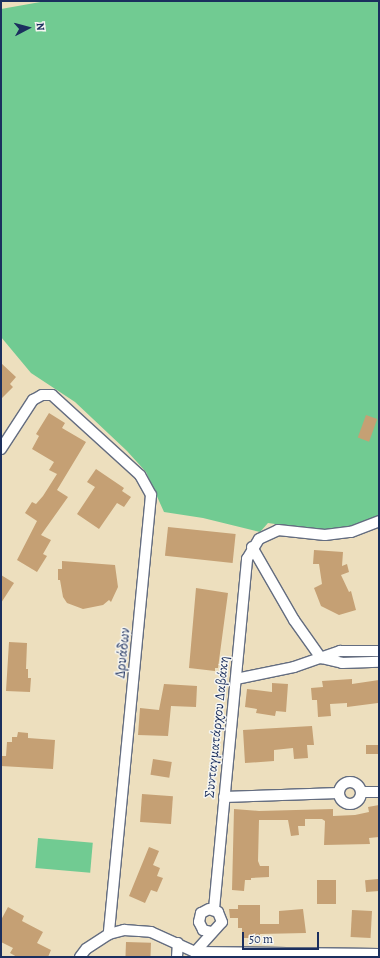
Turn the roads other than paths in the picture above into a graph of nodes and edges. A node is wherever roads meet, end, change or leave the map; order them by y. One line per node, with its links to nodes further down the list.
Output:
1 (1, 449): 14 (street, Δρυάδων)
2 (379, 521): 3 (street)
3 (252, 547): 5 (street); 7 (street, Συνταγματάρχου Δαβάκη)
4 (379, 651): 5 (street)
5 (321, 658): 6 (street); 7 (street)
6 (379, 662)
7 (236, 679): 11 (street, Συνταγματάρχου Δαβάκη)
8 (361, 792): 9 (street); 10 (street); 10 (street)
9 (379, 792)
10 (339, 793): 11 (street)
11 (224, 797): 12 (street, Συνταγματάρχου Δαβάκη)
12 (214, 910): 13 (street); 13 (street)
13 (212, 932): 16 (street)
14 (109, 934): 15 (street); 18 (street)
15 (178, 943): 16 (street); 19 (street)
16 (197, 954): 17 (street)
17 (379, 954)
18 (80, 957)
19 (177, 957)

